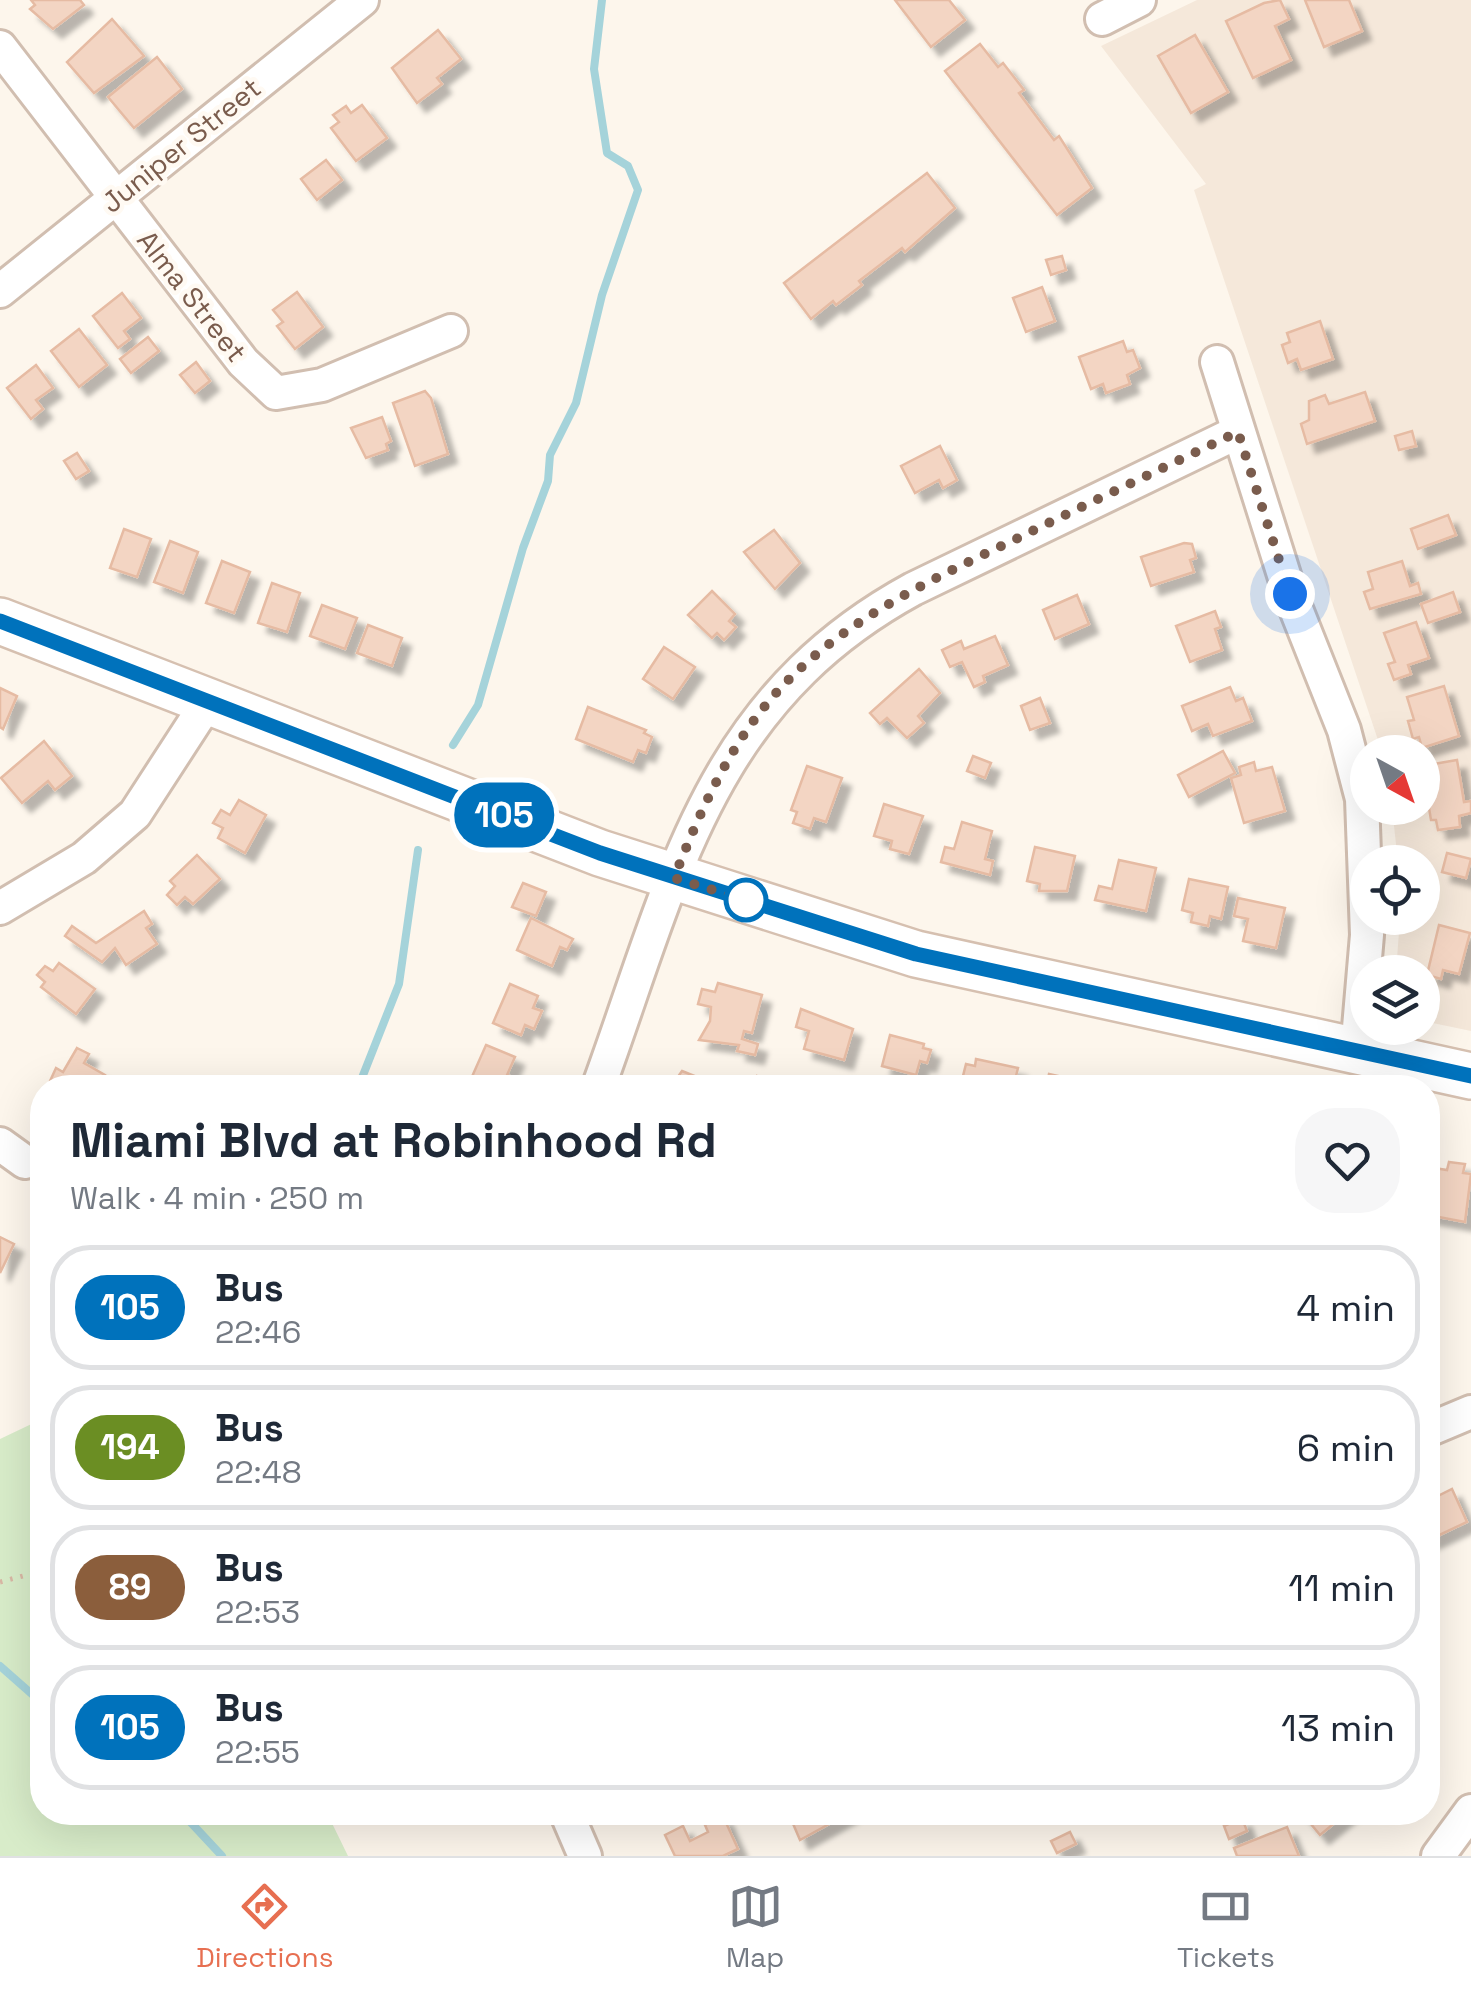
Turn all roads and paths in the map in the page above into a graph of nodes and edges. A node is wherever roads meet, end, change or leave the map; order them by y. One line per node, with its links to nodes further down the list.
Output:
1 (362, 0): 5 (street, Juniper Street)
2 (1139, 0): 3 (street)
3 (1102, 19)
4 (0, 47): 5 (street, Alma Street)
5 (115, 197): 6 (street, Juniper Street); 7 (street, Alma Street)
6 (0, 291)
7 (451, 331)
8 (1216, 362): 9 (street)
9 (1238, 432): 12 (street); 14 (street)
10 (0, 621): 11 (main road)
11 (210, 700): 12 (main road); 13 (street)
12 (674, 878): 14 (main road); 15 (street)
13 (0, 908)
14 (1358, 1051): 16 (main road)
15 (603, 1075)
16 (1471, 1076)
17 (1471, 1412): 18 (street)
18 (1440, 1425)
19 (30, 1573): 20 (path)
20 (0, 1582)
21 (1471, 1811): 24 (street)
22 (571, 1825): 23 (street)
23 (584, 1856)
24 (1438, 1856)

